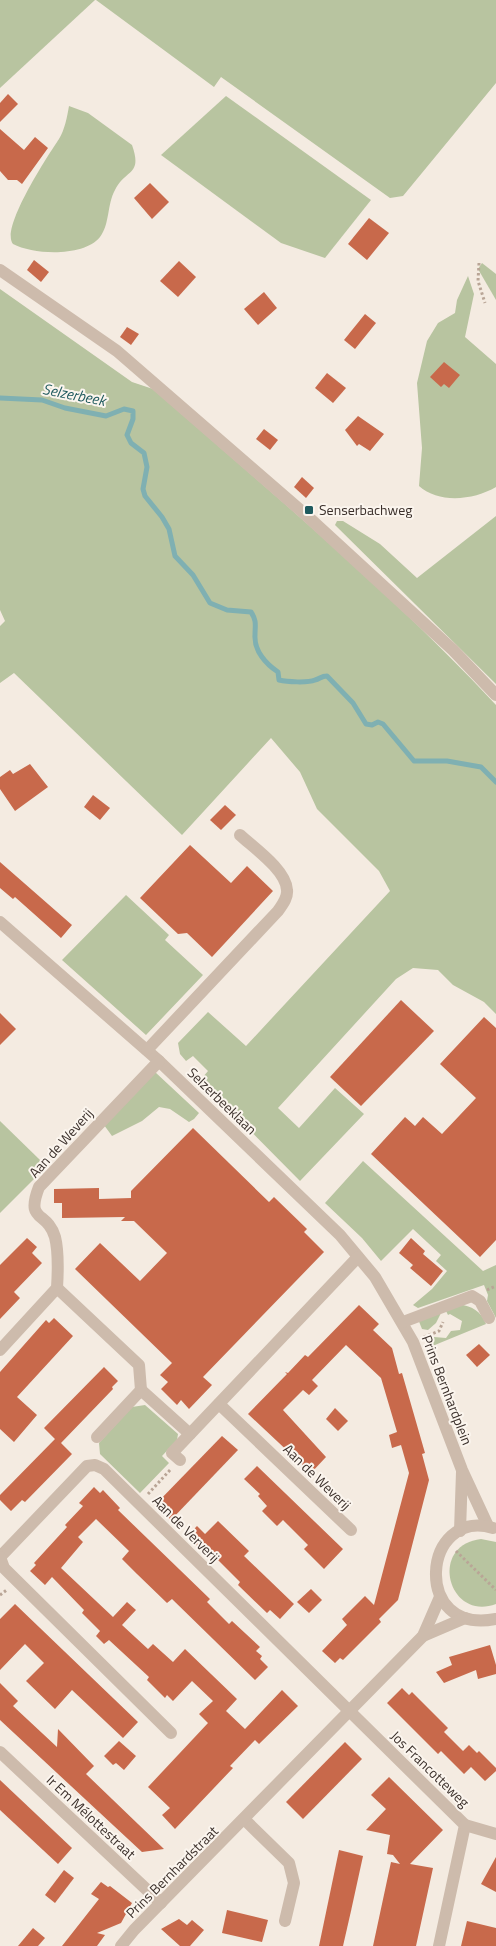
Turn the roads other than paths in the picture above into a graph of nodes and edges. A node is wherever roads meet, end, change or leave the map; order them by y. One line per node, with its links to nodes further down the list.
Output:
1 (0, 270): 2 (street)
2 (496, 694)
3 (240, 835): 5 (street)
4 (0, 922): 5 (street, Selzerbeeklaan)
5 (147, 1050): 6 (street, Selzerbeeklaan)
6 (158, 1061): 7 (street, Selzerbeeklaan); 8 (street, Aan de Weverij)
7 (358, 1257): 12 (street, Selzerbeeklaan); 15 (street)
8 (58, 1288): 13 (street); 14 (street)
9 (491, 1288): 10 (street)
10 (472, 1296): 11 (street); 12 (street)
11 (489, 1318)
12 (403, 1322): 19 (street, Prins Bernhardplein)
13 (3, 1343)
14 (141, 1390): 16 (street); 17 (street)
15 (219, 1404): 16 (street); 21 (street, Aan de Weverij)
16 (190, 1434): 18 (street)
17 (97, 1437)
18 (180, 1460)
19 (462, 1470): 20 (street, Prins Bernhardplein); 22 (street, Prins Bernhardplein)
20 (492, 1527): 22 (street)
21 (351, 1530)
22 (460, 1531): 24 (street)
23 (0, 1556): 28 (street, Aan de Ververij); 29 (street, Aan de Ververij)
24 (440, 1597): 25 (street); 27 (street)
25 (465, 1618): 26 (street); 27 (street)
26 (496, 1619)
27 (423, 1636): 28 (street)
28 (349, 1712): 31 (street, Prins Bernhardstraat); 32 (street, Jos Francotteweg)
29 (171, 1733)
30 (0, 1752): 34 (street, Ir Em Mélottestraat)
31 (245, 1820): 34 (street, Prins Bernhardstraat); 35 (street)
32 (465, 1825): 33 (street); 37 (street, Jos Francotteweg)
33 (496, 1834)
34 (161, 1903): 36 (street, Prins Bernhardstraat)
35 (285, 1921)
36 (126, 1944)
37 (439, 1946)

